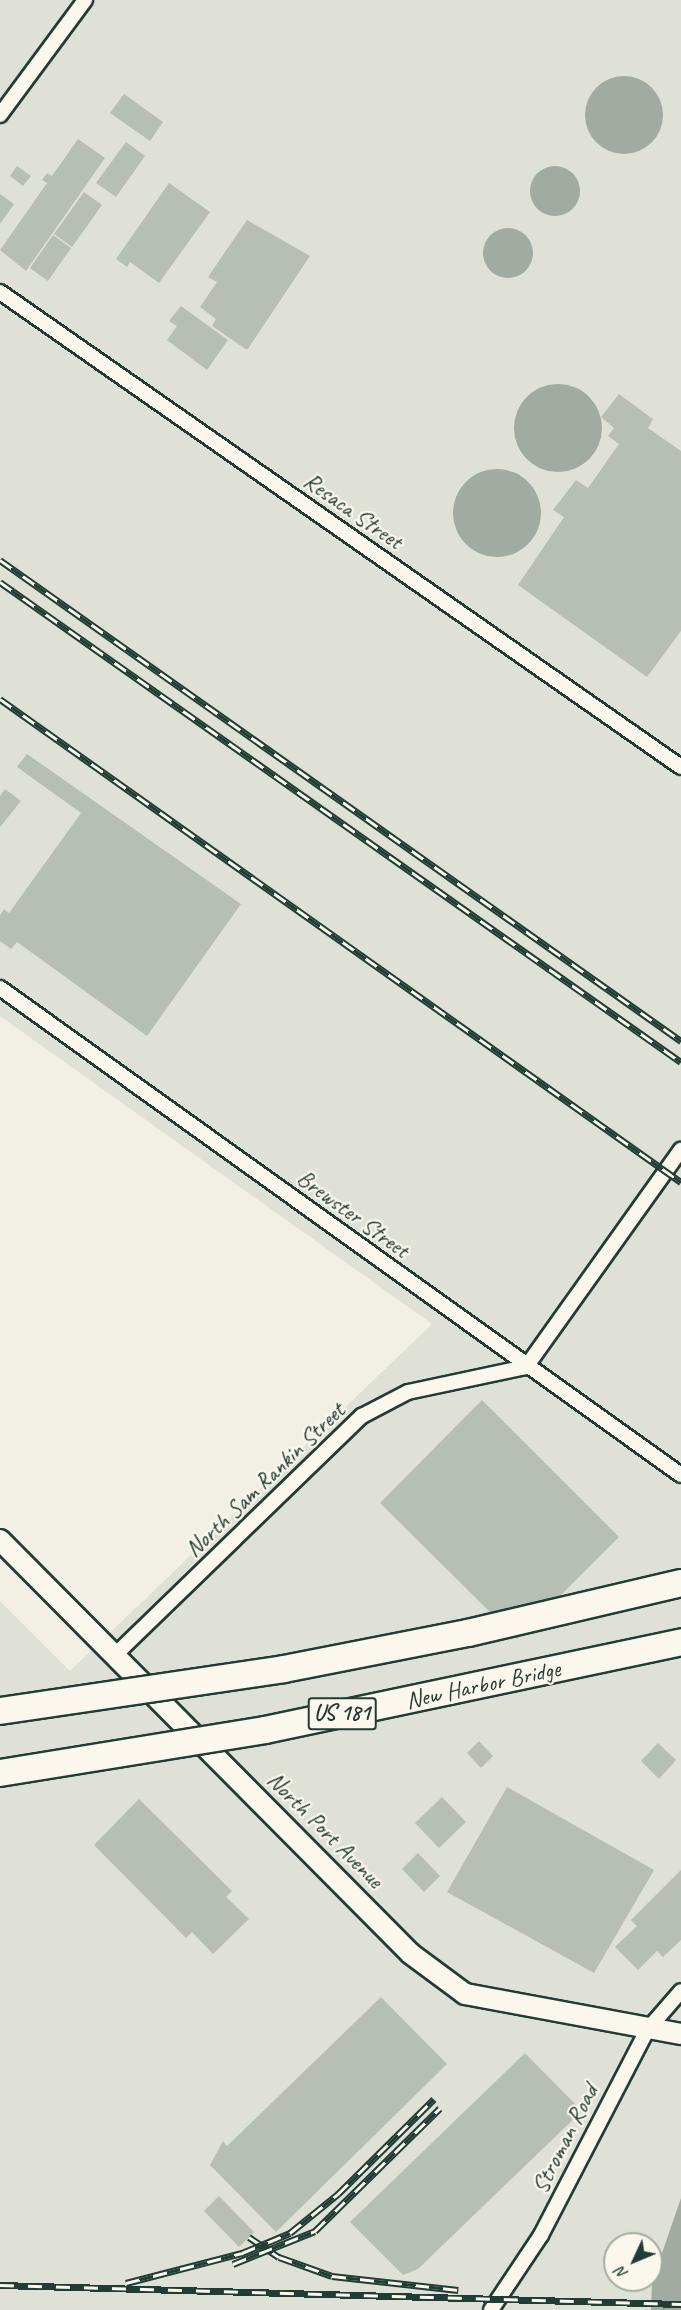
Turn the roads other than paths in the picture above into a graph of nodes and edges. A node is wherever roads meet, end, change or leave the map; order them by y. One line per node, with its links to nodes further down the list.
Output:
1 (85, 0): 2 (street)
2 (0, 115)
3 (0, 292): 4 (street, Resaca Street)
4 (681, 767)
5 (0, 988): 7 (street, Brewster Street)
6 (681, 1150): 7 (street)
7 (526, 1367): 8 (street, Brewster Street); 12 (street, North Sam Rankin Street)
8 (681, 1475)
9 (0, 1540): 12 (main road, North Port Avenue)
10 (681, 1583): 13 (highway, US 181, bridge)
11 (681, 1642): 14 (highway, New Harbor Bridge / US 181, bridge)
12 (115, 1655): 16 (main road, North Port Avenue)
13 (0, 1711)
14 (0, 1773)
15 (681, 1991): 16 (street, Stroman Road)
16 (648, 2029): 17 (main road, North Port Avenue); 18 (street, Stroman Road)
17 (681, 2034)
18 (491, 2310)

